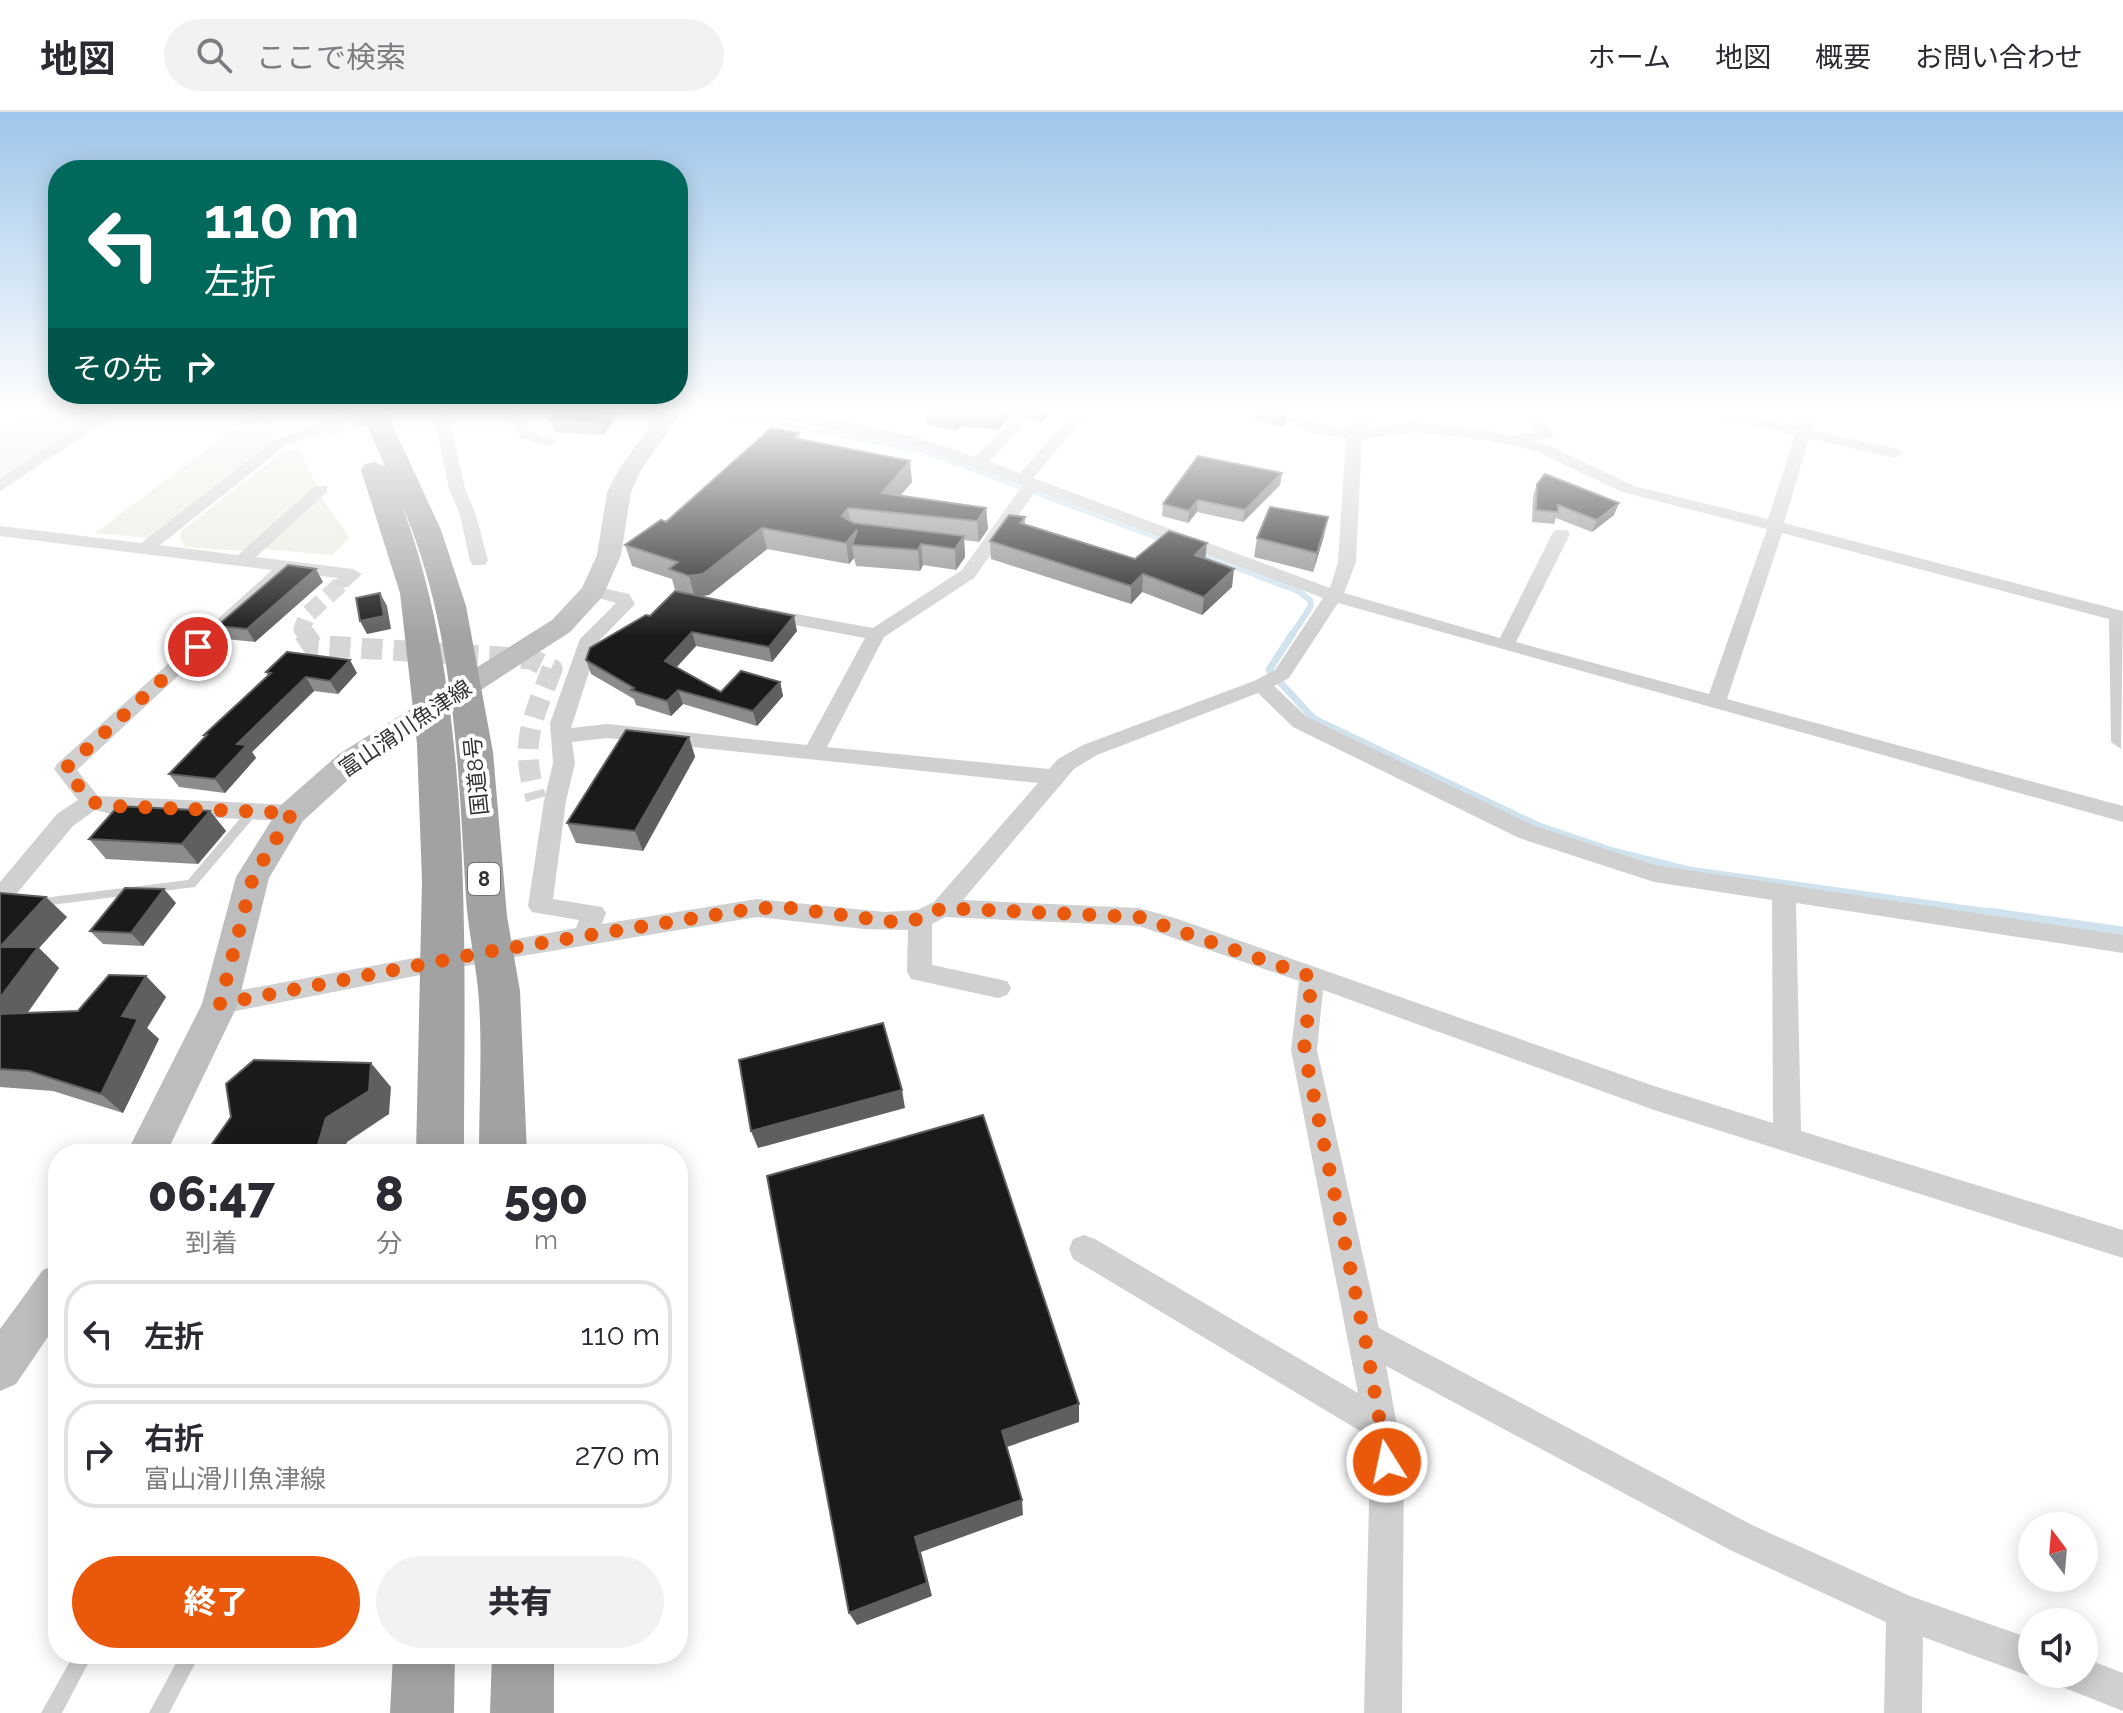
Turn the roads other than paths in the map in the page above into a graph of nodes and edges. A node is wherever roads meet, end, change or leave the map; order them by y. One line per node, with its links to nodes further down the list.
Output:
1 (223, 488): 15 (street)
2 (381, 488): 29 (highway, 国道8号 / 8)
3 (408, 488): 27 (highway, 国道8号 / 8)
4 (457, 488): 17 (street)
5 (621, 488): 20 (main road)
6 (1023, 488): 24 (street)
7 (1042, 488): 21 (street)
8 (1351, 488): 21 (street)
9 (1625, 488): 12 (street)
10 (1787, 488): 12 (street)
11 (321, 489): 16 (street)
12 (1776, 527): 23 (street); 28 (street)
13 (0, 531): 15 (street)
14 (1561, 534): 25 (street)
15 (147, 547): 16 (street)
16 (243, 560): 18 (street)
17 (479, 561)
18 (286, 566): 19 (street); 35 (street)
19 (342, 583)
20 (594, 591): 27 (main road, 富山滑川魚津線); 31 (street)
21 (1333, 596): 25 (street); 26 (street)
22 (750, 612): 24 (street)
23 (2121, 617): 30 (street)
24 (876, 634): 33 (street)
25 (1506, 644): 28 (street)
26 (1261, 685): 34 (street); 39 (street)
27 (463, 688): 29 (main road, 富山滑川魚津線); 45 (highway, 国道8号 / 8)
28 (1716, 702): 38 (street)
29 (430, 710): 37 (main road, 富山滑川魚津線); 46 (highway, 国道8号 / 8)
30 (2122, 715): 32 (street)
31 (561, 736): 33 (street); 43 (street)
32 (2121, 742)
33 (814, 752): 34 (street)
34 (1053, 777): 42 (street)
35 (91, 802): 36 (street); 40 (street)
36 (252, 812): 37 (street); 41 (lane)
37 (292, 813): 49 (main road, 富山滑川魚津線)
38 (2123, 814)
39 (1784, 893): 44 (street); 50 (street)
40 (0, 898)
41 (0, 907)
42 (931, 913): 43 (street); 47 (street); 48 (street)
43 (585, 936): 45 (street)
44 (2123, 944)
45 (492, 951): 46 (street); 53 (highway, 国道8号 / 8)
46 (443, 961): 49 (street); 52 (highway, 国道8号 / 8)
47 (1312, 977): 50 (street); 57 (street)
48 (998, 988)
49 (220, 1004): 51 (main road, 富山滑川魚津線)
50 (1787, 1139): 54 (street)
51 (151, 1144)
52 (440, 1144)
53 (503, 1144)
54 (2123, 1244)
55 (1084, 1249): 59 (street)
56 (48, 1299): 58 (main road)
57 (1365, 1338): 59 (street); 60 (street)
58 (0, 1368)
59 (1380, 1424): 72 (street)
60 (1905, 1612): 61 (street); 73 (street)
61 (2018, 1653)
62 (78, 1664): 68 (lane)
63 (186, 1664): 69 (lane)
64 (424, 1664): 70 (highway)
65 (523, 1664): 71 (highway)
66 (2098, 1683): 67 (street)
67 (2123, 1692)
68 (51, 1713)
69 (159, 1713)
70 (422, 1713)
71 (522, 1713)
72 (1383, 1713)
73 (1903, 1713)

